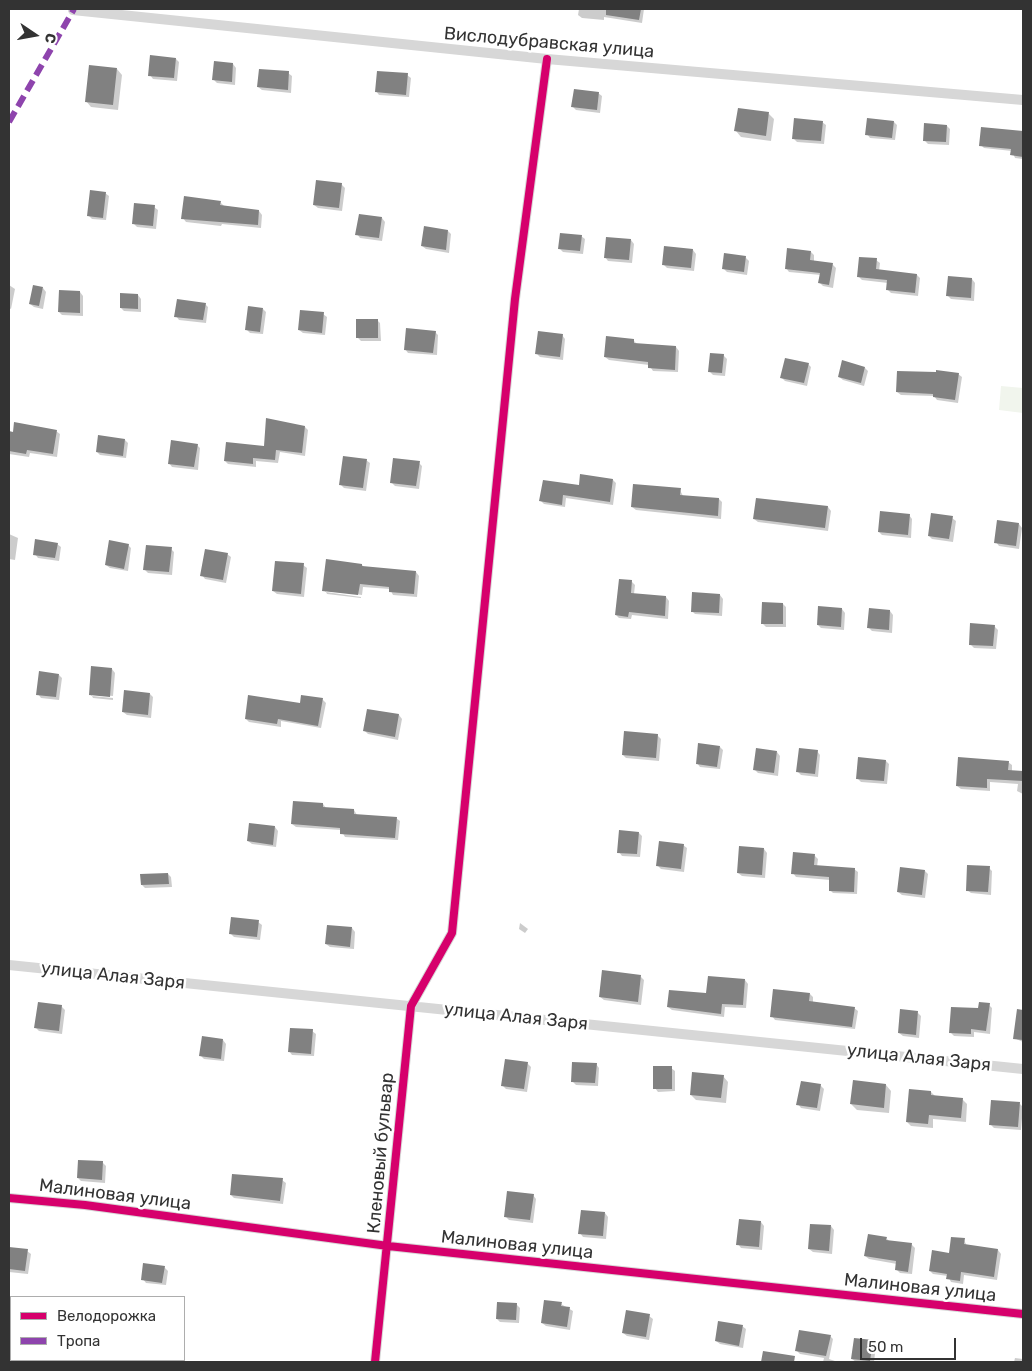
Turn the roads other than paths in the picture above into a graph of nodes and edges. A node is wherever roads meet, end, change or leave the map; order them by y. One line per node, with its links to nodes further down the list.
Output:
1 (73, 10): 2 (street, Вислодубравская улица)
2 (547, 59): 3 (street, Вислодубравская улица); 5 (street)
3 (1023, 100)
4 (9, 965): 5 (street, улица Алая Заря)
5 (411, 1006): 6 (street, улица Алая Заря); 8 (street, Кленовый бульвар)
6 (1023, 1069)
7 (9, 1198): 8 (street, Малиновая улица)
8 (388, 1246): 9 (street, Малиновая улица); 10 (street, Кленовый бульвар)
9 (1023, 1314)
10 (375, 1362)

